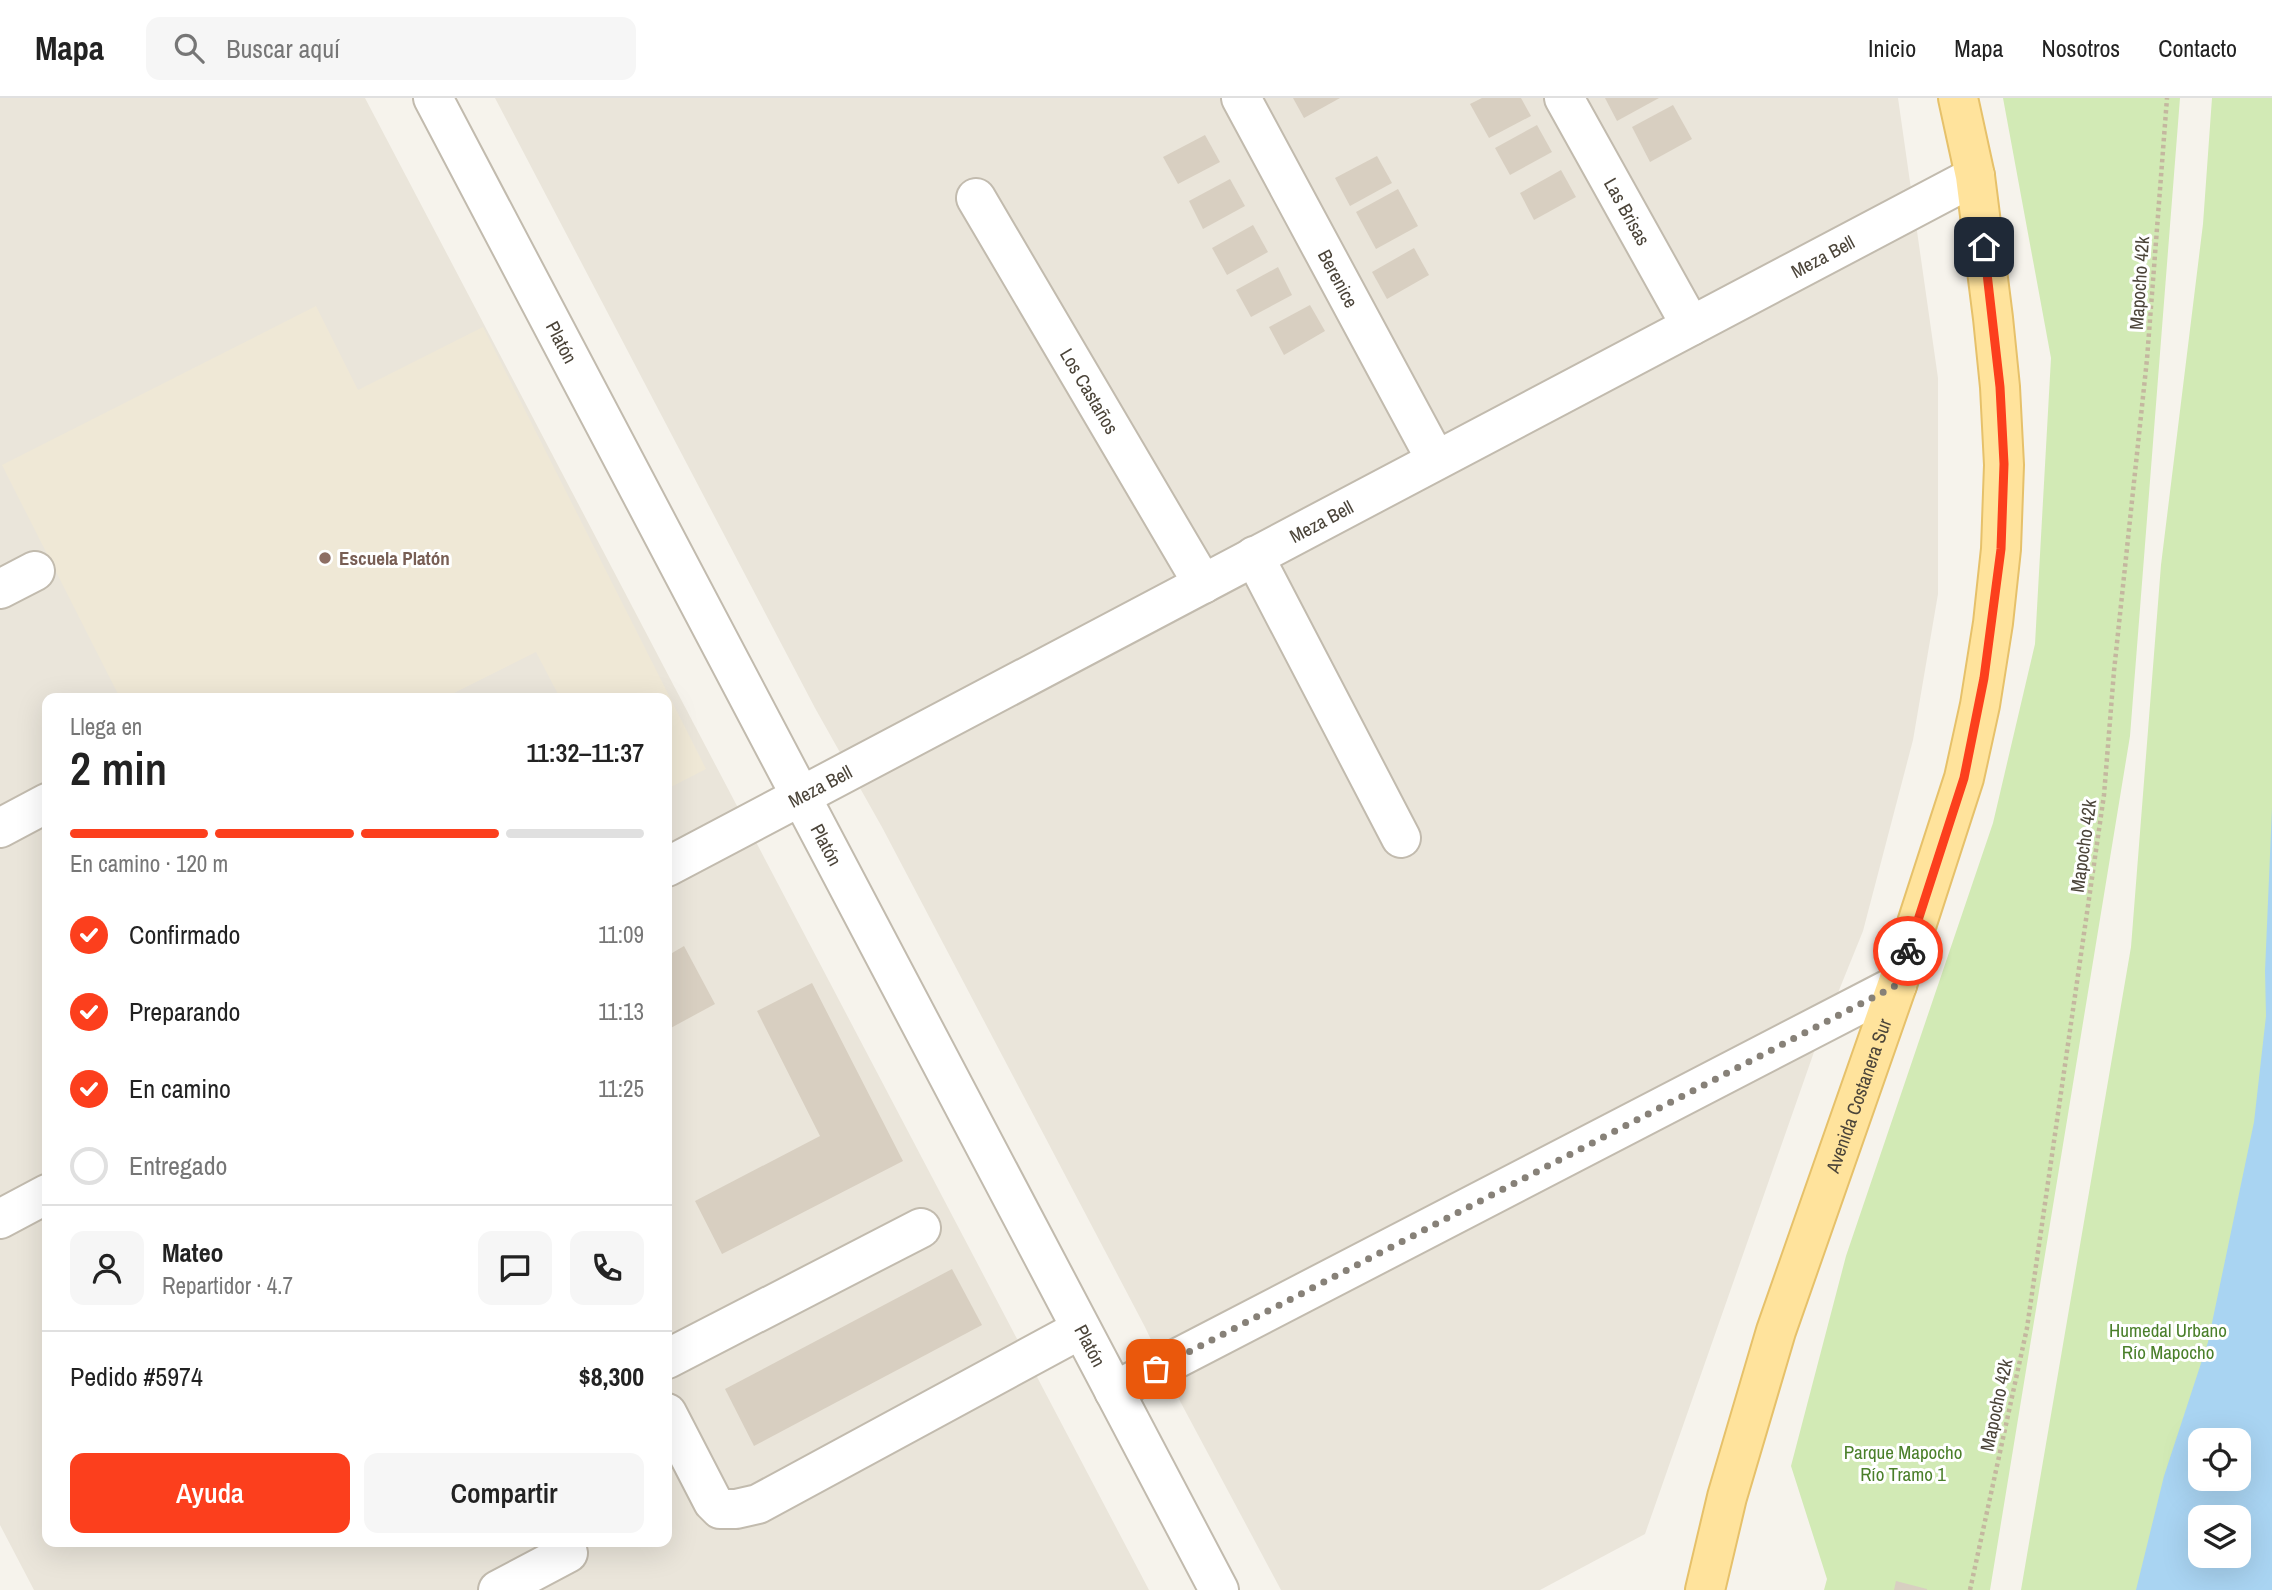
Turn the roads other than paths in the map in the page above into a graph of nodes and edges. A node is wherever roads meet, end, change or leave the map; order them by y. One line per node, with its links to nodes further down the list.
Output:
1 (433, 98): 13 (street, Platón)
2 (1241, 98): 8 (street, Berenice)
3 (1564, 98): 7 (street, Las Brisas)
4 (1958, 98): 5 (main road, Avenida Costanera Sur)
5 (1975, 176): 7 (street, Meza Bell); 18 (main road, Avenida Costanera Sur)
6 (976, 198): 11 (street, Los Castaños)
7 (1691, 326): 8 (street, Meza Bell)
8 (1436, 460): 9 (street, Meza Bell)
9 (1254, 556): 11 (street, Meza Bell); 16 (street)
10 (35, 571): 12 (street)
11 (1203, 584): 13 (street, Meza Bell)
12 (0, 589)
13 (800, 796): 17 (street, Meza Bell); 22 (street, Platón)
14 (42, 806): 15 (street)
15 (0, 828)
16 (1401, 838)
17 (672, 864)
18 (1897, 985): 24 (street); 29 (main road, Avenida Costanera Sur)
19 (42, 1197): 20 (street)
20 (0, 1219)
21 (921, 1227): 23 (street)
22 (1081, 1329): 24 (street, Platón); 25 (street)
23 (672, 1356)
24 (1114, 1391): 28 (street, Platón)
25 (672, 1423)
26 (568, 1553): 27 (street)
27 (498, 1590)
28 (1219, 1590)
29 (1705, 1590)

